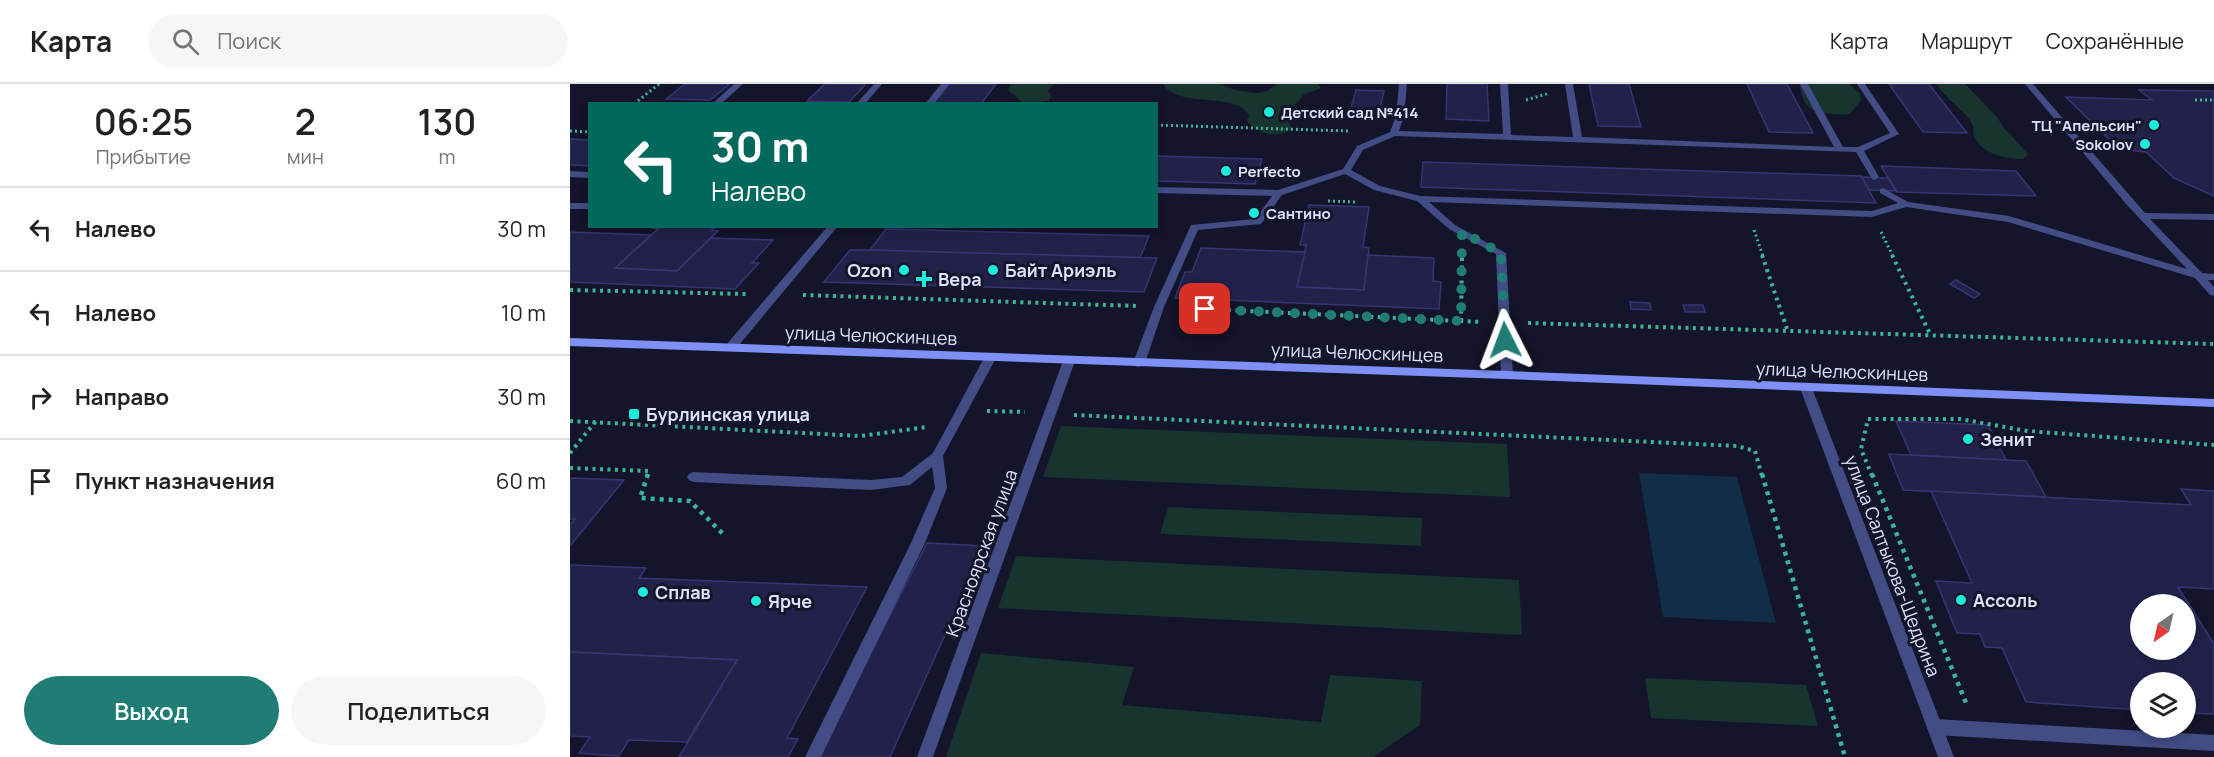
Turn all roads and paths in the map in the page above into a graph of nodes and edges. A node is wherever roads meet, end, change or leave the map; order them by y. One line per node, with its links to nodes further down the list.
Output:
1 (659, 84): 13 (path)
2 (739, 84): 14 (street)
3 (878, 84): 15 (street)
4 (945, 84): 16 (street)
5 (1403, 84): 21 (street)
6 (1504, 84): 17 (street)
7 (1804, 84): 24 (street)
8 (1862, 84): 25 (street)
9 (2030, 84): 41 (street)
10 (1570, 86): 17 (path); 23 (street)
11 (2195, 100): 12 (path)
12 (2214, 100)
13 (636, 102)
14 (718, 102)
15 (862, 102)
16 (931, 102)
17 (1505, 106): 22 (street)
18 (1158, 125): 21 (path)
19 (570, 131): 20 (path)
20 (588, 132)
21 (1394, 133): 22 (street); 26 (street)
22 (1507, 137): 23 (street)
23 (1578, 140): 24 (street)
24 (1840, 150): 25 (street)
25 (1859, 150): 29 (street)
26 (1346, 171): 32 (street); 33 (street)
27 (570, 174): 28 (street)
28 (588, 174)
29 (1875, 177)
30 (1158, 190): 32 (street)
31 (1883, 190): 36 (street)
32 (1279, 193): 50 (street)
33 (1420, 199): 39 (street); 44 (street)
34 (1322, 201): 35 (path)
35 (1357, 202)
36 (1906, 204): 40 (street); 45 (street)
37 (570, 206): 38 (street)
38 (588, 206)
39 (1747, 210): 40 (street); 52 (path)
40 (1872, 214): 53 (path)
41 (2144, 216): 42 (street); 45 (street)
42 (2214, 217)
43 (832, 228): 49 (street)
44 (1462, 232): 50 (path); 51 (street)
45 (2199, 276): 46 (street); 48 (street)
46 (2214, 277)
47 (570, 290): 49 (path)
48 (2214, 293)
49 (776, 294): 50 (path); 56 (street)
50 (1158, 307): 59 (street)
51 (1504, 323): 52 (path); 60 (street)
52 (1788, 332): 53 (path)
53 (1931, 336): 55 (path)
54 (570, 342): 56 (main road, улица Челюскинцев)
55 (2214, 344)
56 (730, 348): 57 (main road, улица Челюскинцев)
57 (990, 358): 58 (main road, улица Челюскинцев); 63 (street)
58 (1069, 361): 59 (main road, улица Челюскинцев); 64 (street, Красноярская улица)
59 (1140, 363): 60 (main road, улица Челюскинцев)
60 (1507, 375): 61 (main road, улица Челюскинцев)
61 (1806, 388): 62 (main road, улица Челюскинцев); 73 (street, улица Салтыкова-Щедрина)
62 (2214, 403)
63 (963, 409): 64 (path); 66 (path); 69 (street)
64 (1051, 414): 77 (street, Красноярская улица); 78 (path)
65 (570, 421): 66 (path)
66 (596, 422): 68 (path)
67 (2214, 445): 74 (path)
68 (570, 453)
69 (937, 456): 71 (street); 76 (street)
70 (570, 468): 72 (path)
71 (693, 477)
72 (724, 535)
73 (1935, 727): 74 (street); 79 (street, улица Салтыкова-Щедрина)
74 (1976, 729): 75 (street)
75 (2214, 743)
76 (813, 757)
77 (925, 757)
78 (1845, 757)
79 (1946, 757)

